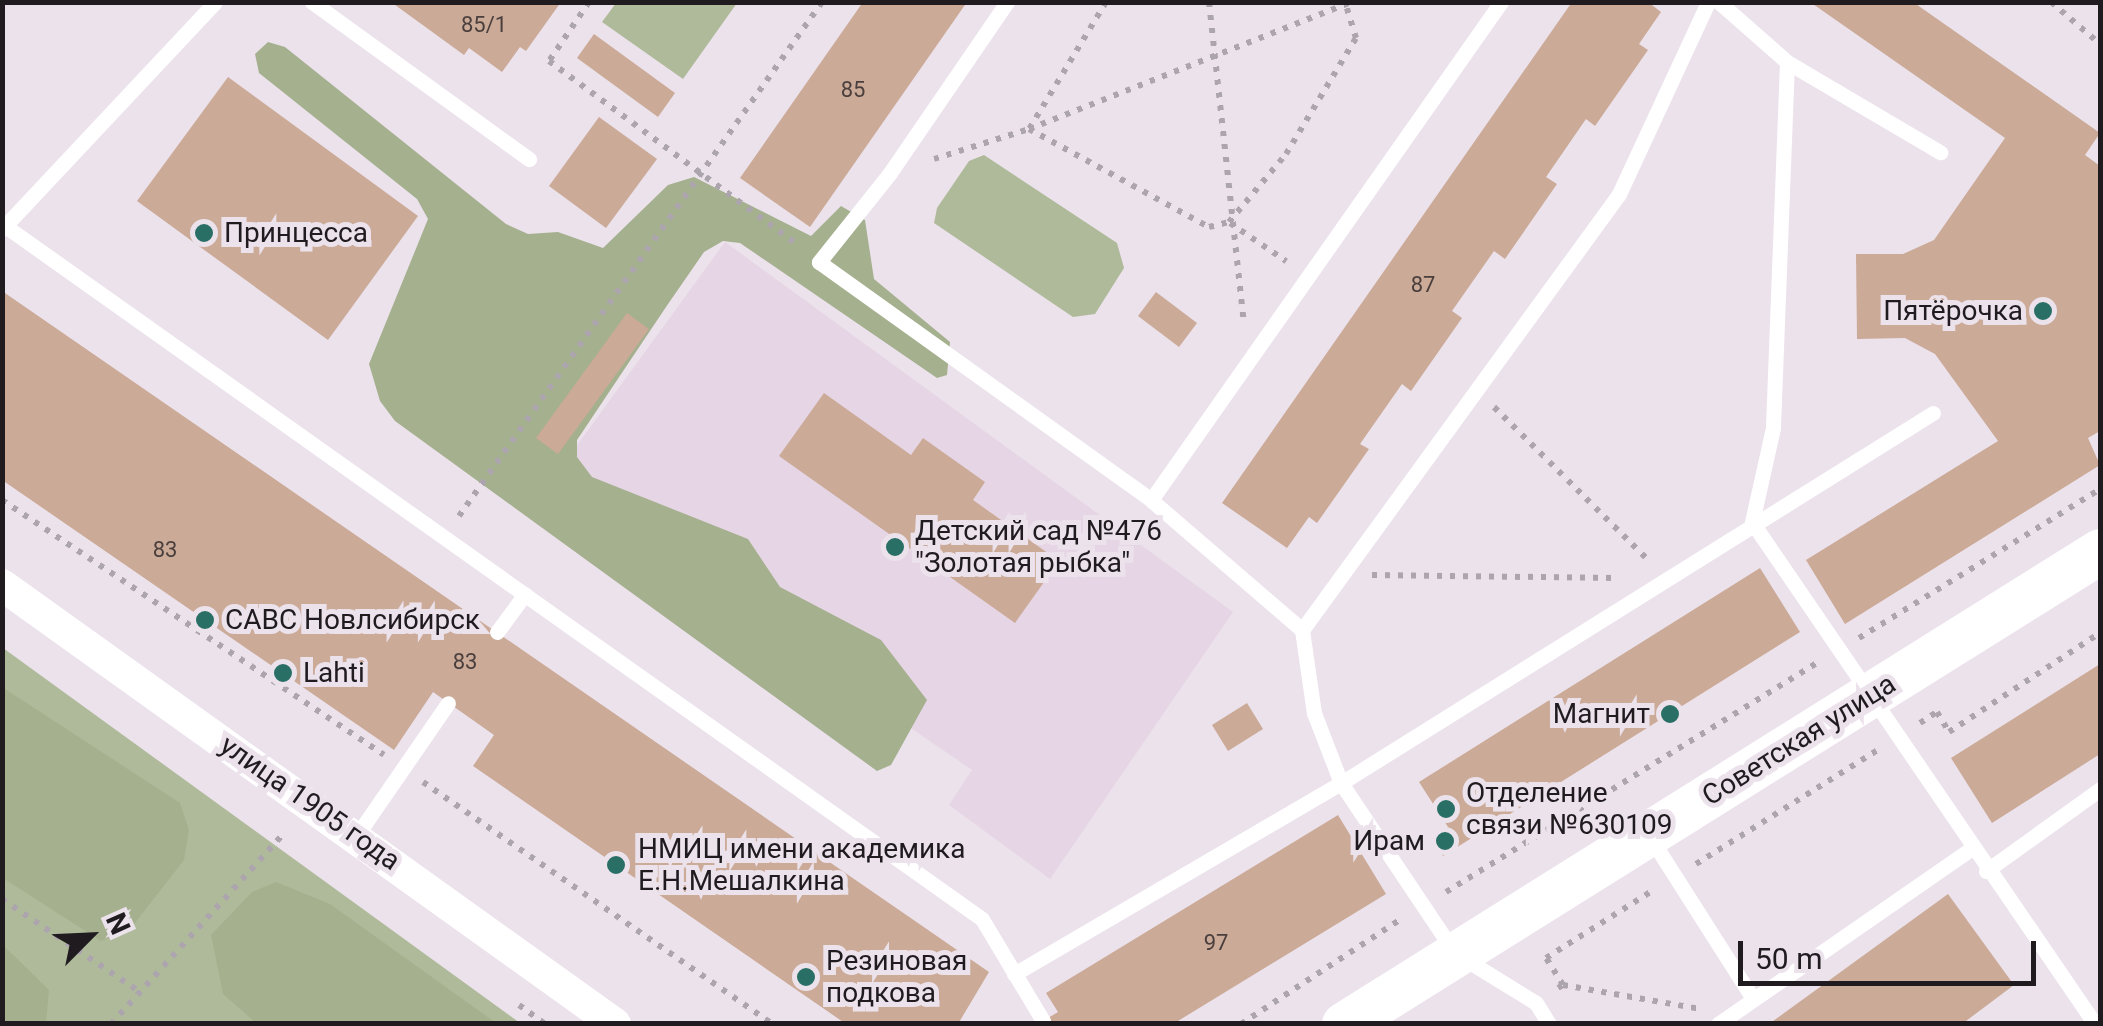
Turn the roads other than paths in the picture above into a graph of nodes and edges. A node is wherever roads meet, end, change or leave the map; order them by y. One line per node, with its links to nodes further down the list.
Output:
1 (312, 2): 9 (lane)
2 (1007, 2): 12 (lane)
3 (1501, 2): 12 (lane)
4 (1708, 2): 17 (lane)
5 (1719, 2): 7 (lane)
6 (209, 4): 10 (lane)
7 (1787, 62): 8 (lane); 13 (lane)
8 (1940, 152)
9 (529, 159)
10 (6, 229): 16 (lane)
11 (1934, 413): 13 (lane)
12 (1151, 500): 17 (lane)
13 (1752, 522): 19 (lane); 21 (lane)
14 (2100, 551): 19 (street, Советская улица)
15 (2, 585): 24 (street, улица 1905 года)
16 (525, 594): 18 (lane); 28 (lane)
17 (1302, 630): 21 (lane)
18 (497, 632)
19 (1872, 694): 23 (street, Советская улица); 25 (lane)
20 (448, 703): 24 (lane)
21 (1341, 782): 27 (lane); 28 (lane)
22 (2100, 789): 26 (lane)
23 (1648, 834): 27 (street, Советская улица); 29 (lane)
24 (358, 835): 32 (street, улица 1905 года)
25 (1971, 849): 26 (lane); 29 (lane)
26 (1986, 871): 35 (lane)
27 (1455, 953): 33 (street, Советская улица); 34 (lane)
28 (1014, 974): 31 (lane)
29 (1752, 997): 30 (lane)
30 (1725, 1019)
31 (1042, 1021)
32 (615, 1024)
33 (1344, 1024)
34 (1549, 1024)
35 (2095, 1024)

